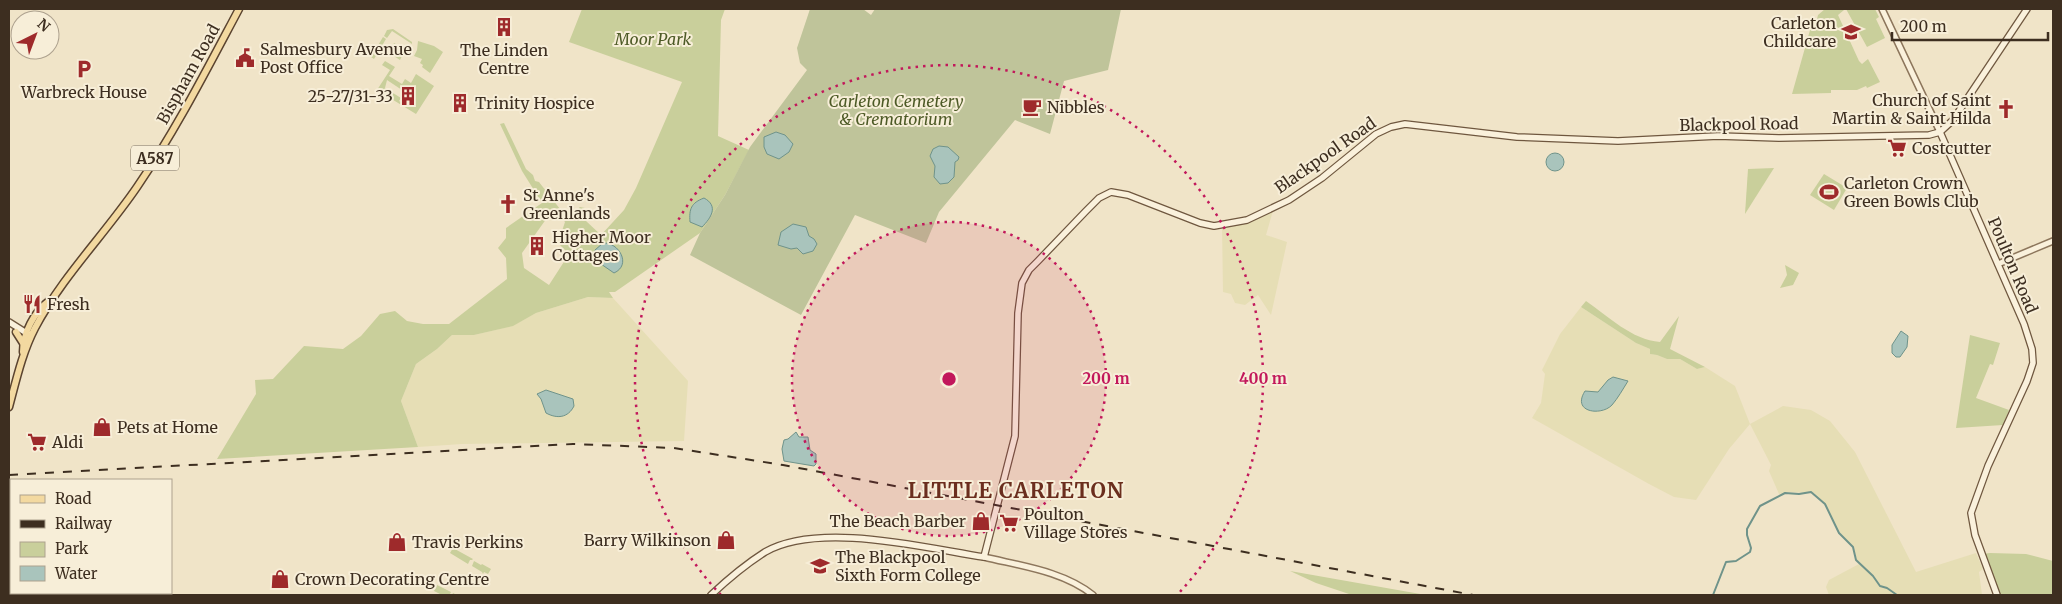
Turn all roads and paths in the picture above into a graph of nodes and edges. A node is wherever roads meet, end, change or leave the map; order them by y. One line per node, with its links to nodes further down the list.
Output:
1 (239, 9): 10 (main road, Bispham Road / A587)
2 (1882, 9): 4 (street)
3 (2027, 9): 4 (main road)
4 (1940, 132): 6 (main road, Poulton Road); 13 (main road, Blackpool Road)
5 (2053, 241): 6 (street)
6 (1998, 264): 16 (main road, Poulton Road)
7 (9, 322): 10 (main road)
8 (9, 327): 9 (main road)
9 (16, 332): 10 (main road)
10 (26, 337): 11 (main road, A587); 11 (main road, A587)
11 (22, 358): 12 (main road, A587)
12 (9, 407)
13 (984, 557): 14 (main road); 15 (street)
14 (711, 595)
15 (1093, 595)
16 (1997, 595)

